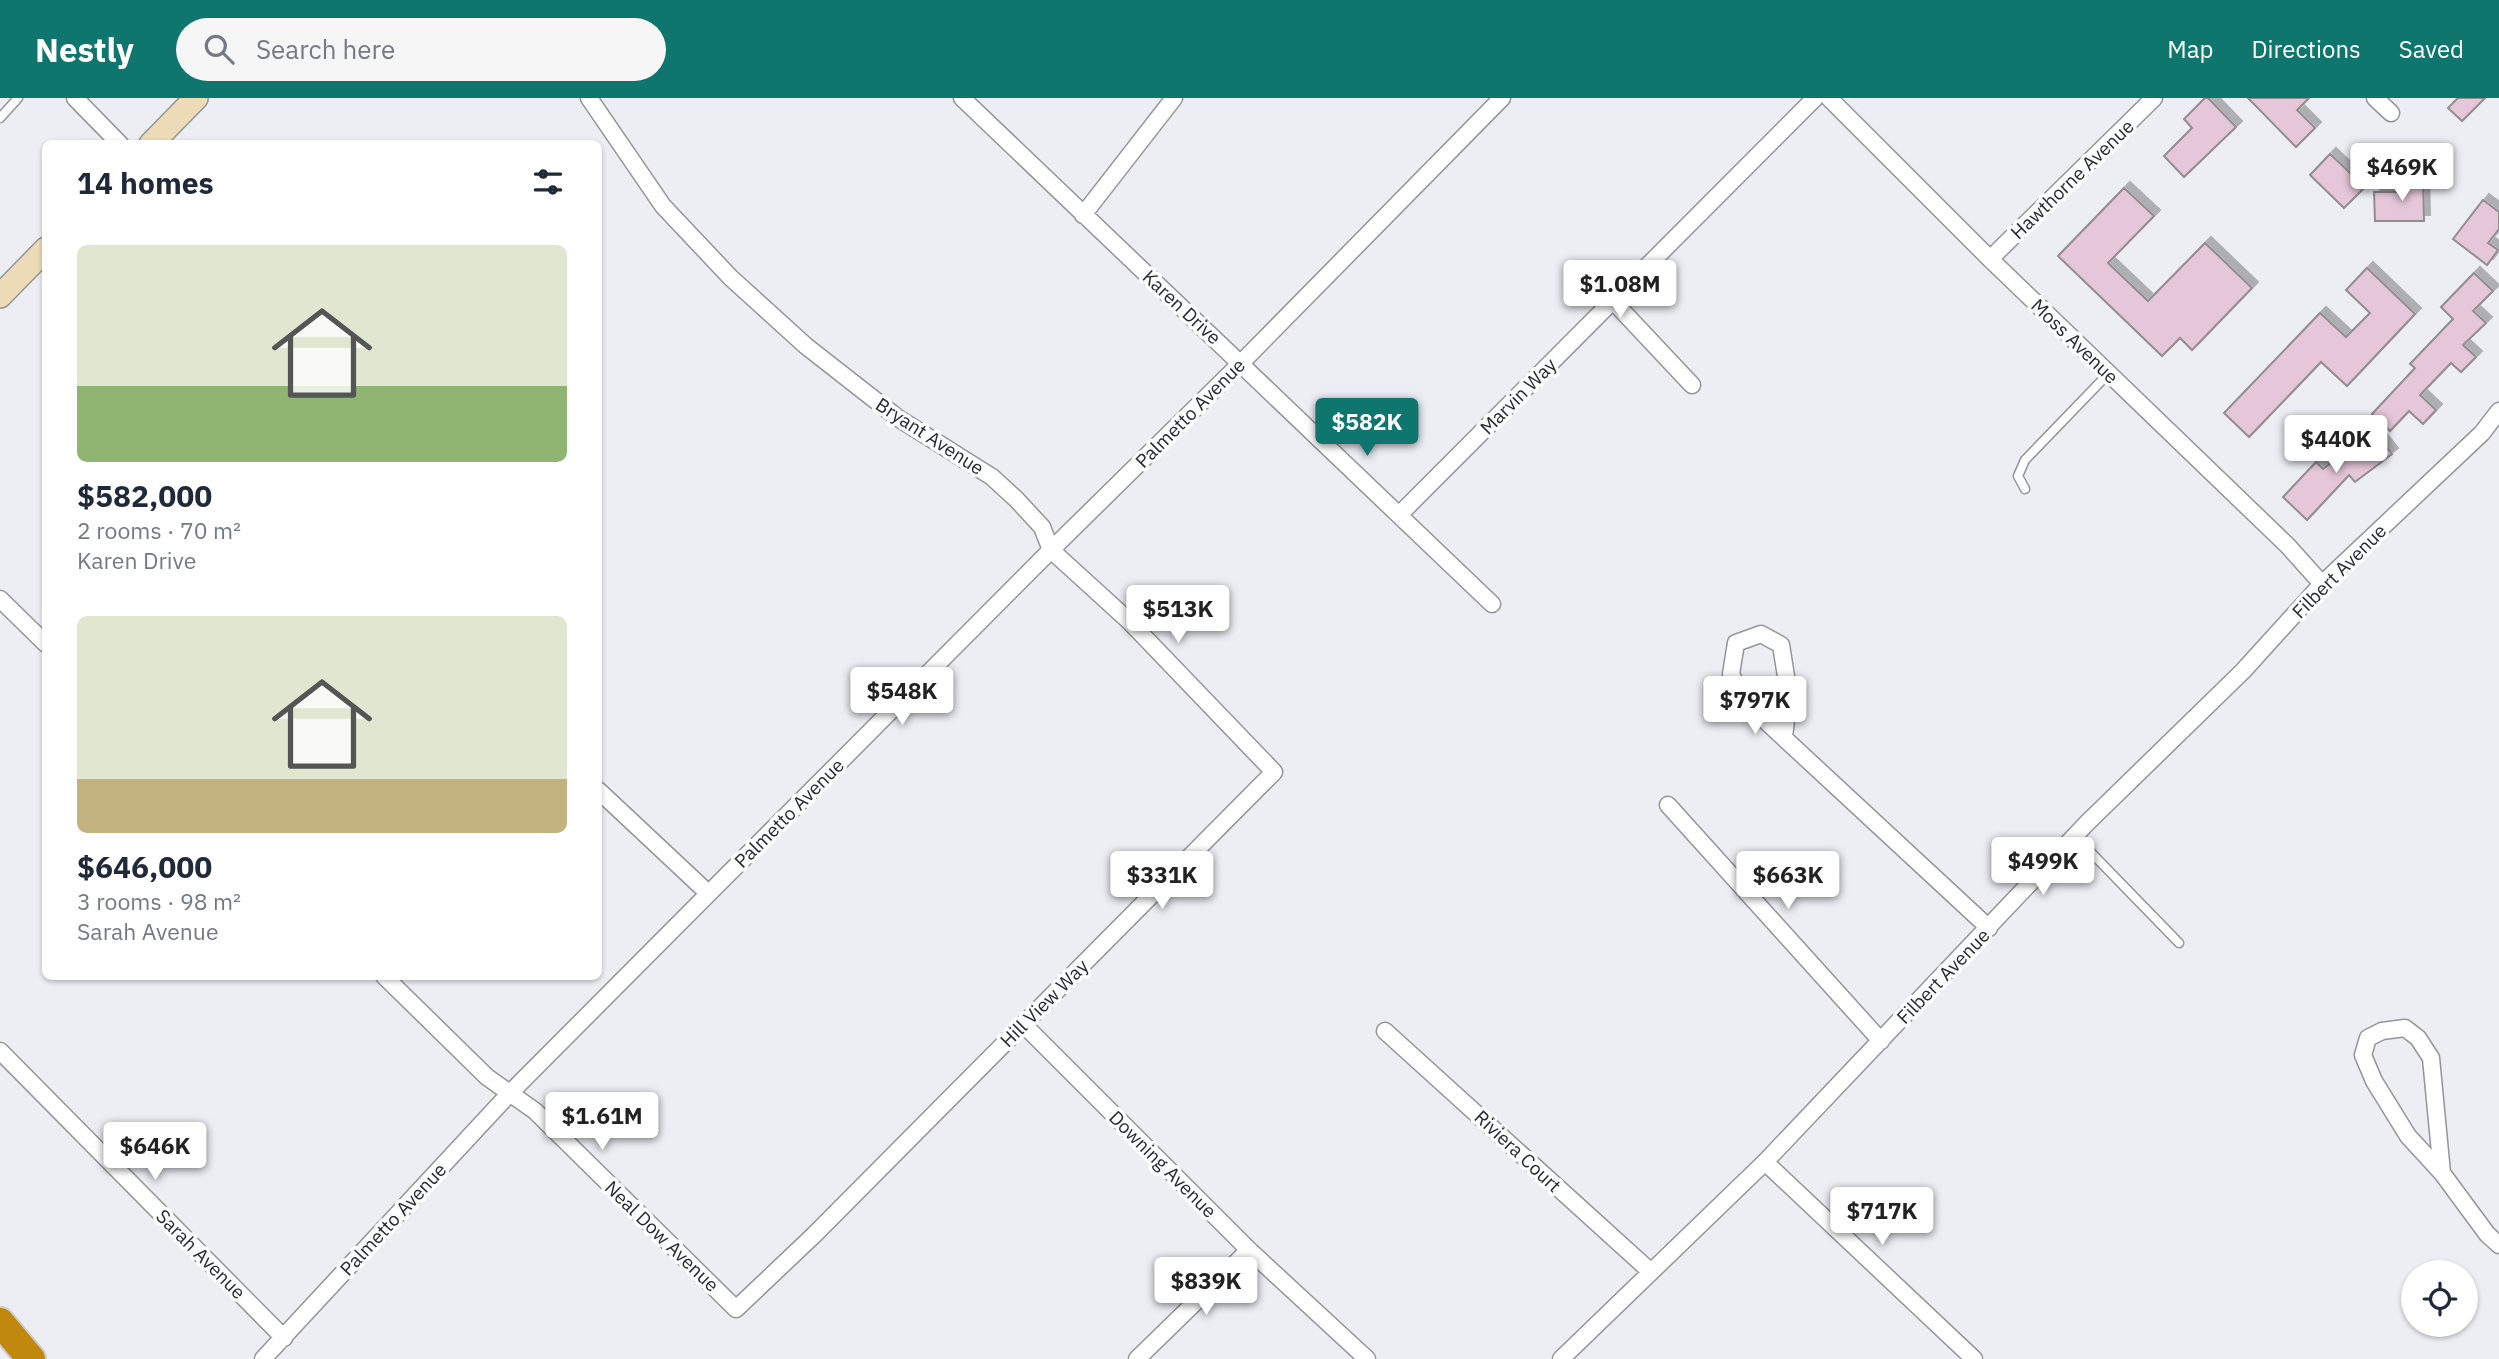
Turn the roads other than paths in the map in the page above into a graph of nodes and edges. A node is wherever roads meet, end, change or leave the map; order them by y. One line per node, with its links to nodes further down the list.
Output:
1 (18, 98): 13 (lane)
2 (75, 98): 14 (street)
3 (196, 98): 15 (street)
4 (590, 98): 27 (street, Bryant Avenue)
5 (962, 98): 16 (street, Karen Drive)
6 (1174, 98): 16 (street)
7 (1502, 98): 21 (street, Palmetto Avenue)
8 (1815, 98): 20 (street, Marvin Way)
9 (1829, 98): 18 (street, Moss Avenue)
10 (2154, 98): 18 (street, Hawthorne Avenue)
11 (2375, 98): 12 (street)
12 (2391, 113)
13 (0, 118)
14 (116, 140)
15 (155, 140)
16 (1083, 215): 21 (street, Karen Drive)
17 (42, 254): 19 (street)
18 (1990, 259): 22 (street, Moss Avenue)
19 (0, 296)
20 (1613, 301): 23 (street); 26 (street, Marvin Way)
21 (1241, 363): 26 (street, Karen Drive); 27 (street, Palmetto Avenue)
22 (2108, 374): 25 (lane); 28 (street, Moss Avenue)
23 (1692, 385)
24 (2499, 411): 28 (street, Filbert Avenue)
25 (2025, 489)
26 (1399, 515): 30 (street, Karen Drive)
27 (1051, 550): 33 (street, Bryant Avenue); 37 (street, Palmetto Avenue)
28 (2322, 584): 36 (street, Filbert Avenue)
29 (0, 599): 31 (street)
30 (1492, 604)
31 (42, 640)
32 (1784, 737): 32 (street); 38 (street)
33 (1274, 772): 41 (street, Hill View Way)
34 (602, 793): 37 (street)
35 (1668, 805): 43 (street)
36 (2075, 836): 38 (street, Filbert Avenue); 39 (lane)
37 (708, 893): 45 (street, Palmetto Avenue)
38 (1989, 928): 43 (street, Filbert Avenue)
39 (2179, 943)
40 (388, 980): 45 (street, Neal Dow Avenue)
41 (1023, 1024): 48 (street, Hill View Way); 50 (street, Downing Avenue)
42 (1385, 1031): 51 (street, Riviera Court)
43 (1881, 1041): 46 (street, Filbert Avenue)
44 (0, 1051): 53 (street, Sarah Avenue)
45 (510, 1093): 48 (street, Neal Dow Avenue); 53 (street, Palmetto Avenue)
46 (1765, 1162): 51 (street, Filbert Avenue); 59 (street)
47 (2442, 1173): 47 (street); 49 (street)
48 (814, 1235)
49 (2499, 1245)
50 (1250, 1250): 56 (street); 57 (street, Downing Avenue)
51 (1651, 1272): 58 (street, Filbert Avenue)
52 (0, 1322): 54 (highway)
53 (284, 1338): 55 (street, Palmetto Avenue)
54 (31, 1359)
55 (263, 1359)
56 (1137, 1359)
57 (1367, 1359)
58 (1561, 1359)
59 (1974, 1359)

